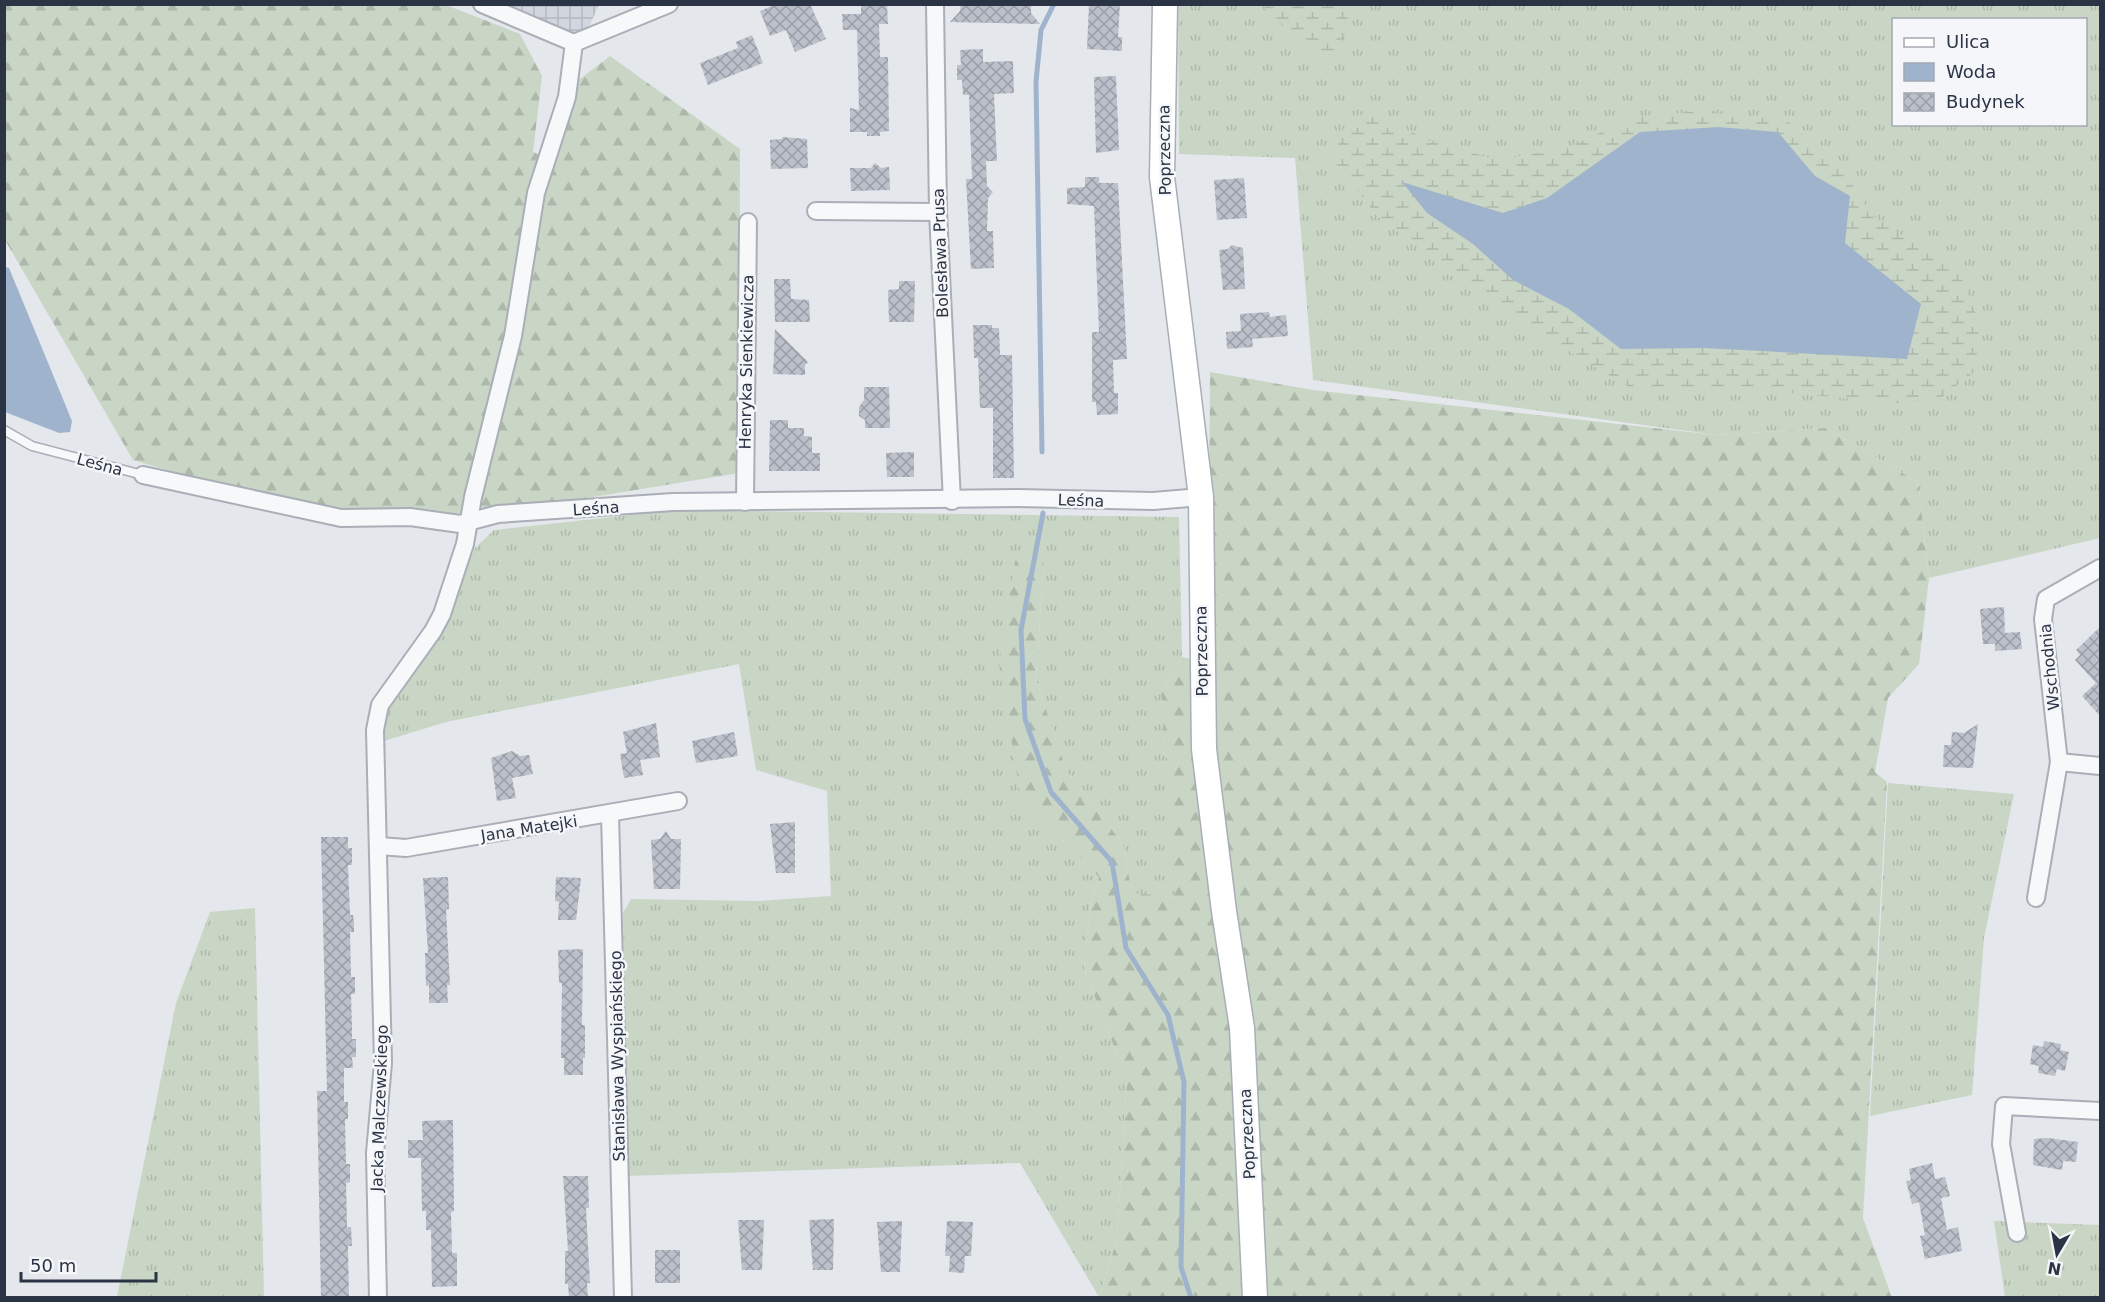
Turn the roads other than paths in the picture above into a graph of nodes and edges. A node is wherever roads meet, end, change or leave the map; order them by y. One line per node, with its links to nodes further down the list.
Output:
1 (482, 4): 5 (street)
2 (669, 4): 5 (street)
3 (934, 4): 7 (street, Bolesława Prusa)
4 (1165, 4): 11 (street, Poprzeczna)
5 (574, 43): 14 (street, Jacka Malczewskiego)
6 (816, 211): 7 (street)
7 (938, 212): 12 (street, Bolesława Prusa)
8 (748, 222): 13 (street, Henryka Sienkiewicza)
9 (4, 430): 10 (lane, Leśna)
10 (143, 476): 14 (street, Leśna)
11 (1201, 497): 12 (street, Leśna); 26 (street, Poprzeczna)
12 (952, 501): 13 (street, Leśna)
13 (745, 502): 14 (street, Leśna)
14 (469, 522): 20 (street, Jacka Malczewskiego)
15 (2100, 568): 16 (street, Wschodnia)
16 (2059, 762): 17 (street); 21 (street)
17 (2100, 766)
18 (678, 801): 19 (street, Jana Matejki)
19 (610, 815): 20 (street, Jana Matejki); 25 (street, Stanisława Wyspiańskiego)
20 (379, 846): 24 (street, Jacka Malczewskiego)
21 (2036, 898)
22 (2100, 1111): 23 (street)
23 (2017, 1233)
24 (378, 1298)
25 (623, 1298)
26 (1255, 1298)

